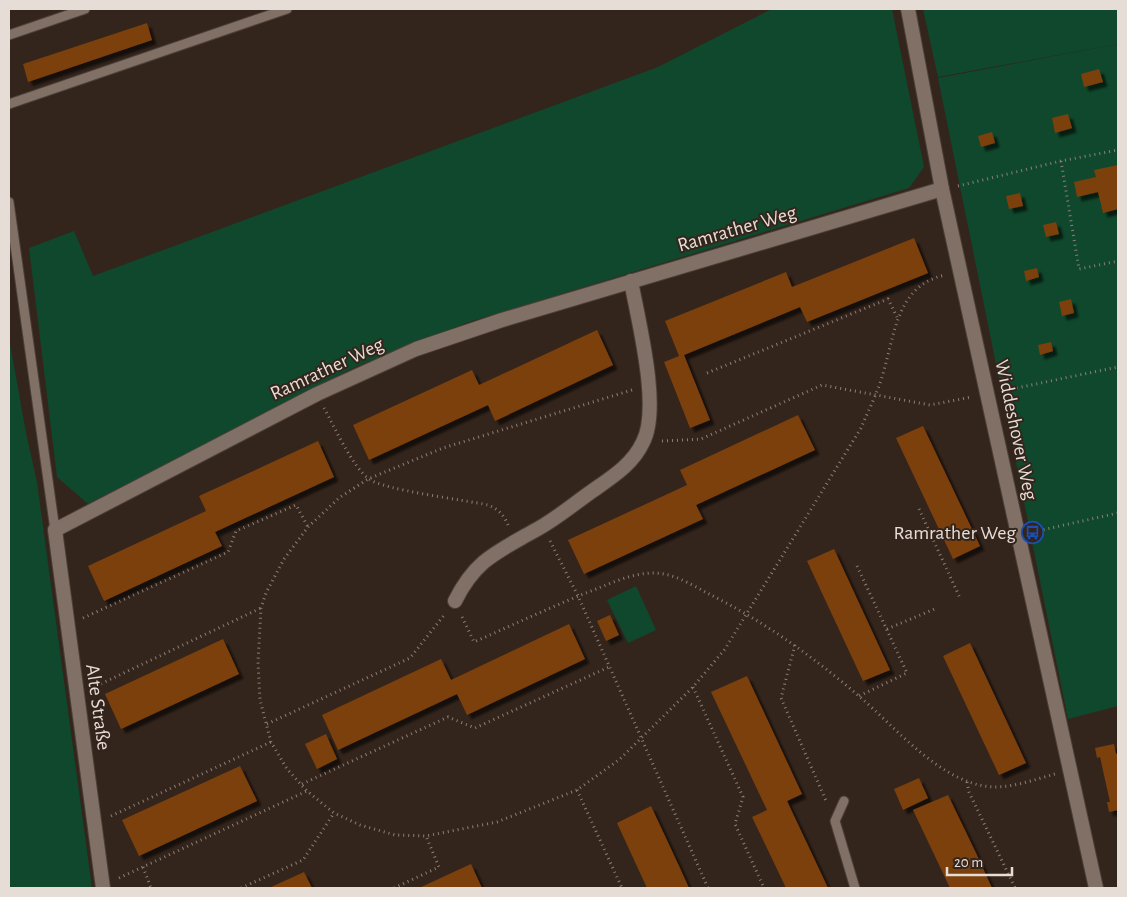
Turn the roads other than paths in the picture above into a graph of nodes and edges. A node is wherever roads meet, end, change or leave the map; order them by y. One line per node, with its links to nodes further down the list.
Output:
1 (85, 9): 4 (lane)
2 (287, 9): 5 (lane)
3 (908, 9): 6 (street, Widdeshover Weg)
4 (9, 35)
5 (9, 104)
6 (942, 189): 8 (street, Ramrather Weg); 14 (street, Widdeshover Weg)
7 (9, 202): 9 (lane)
8 (631, 281): 9 (street, Ramrather Weg); 10 (street)
9 (55, 530): 12 (street, Alte Straße)
10 (455, 601)
11 (844, 801): 13 (lane)
12 (103, 887)
13 (855, 888)
14 (1096, 888)

